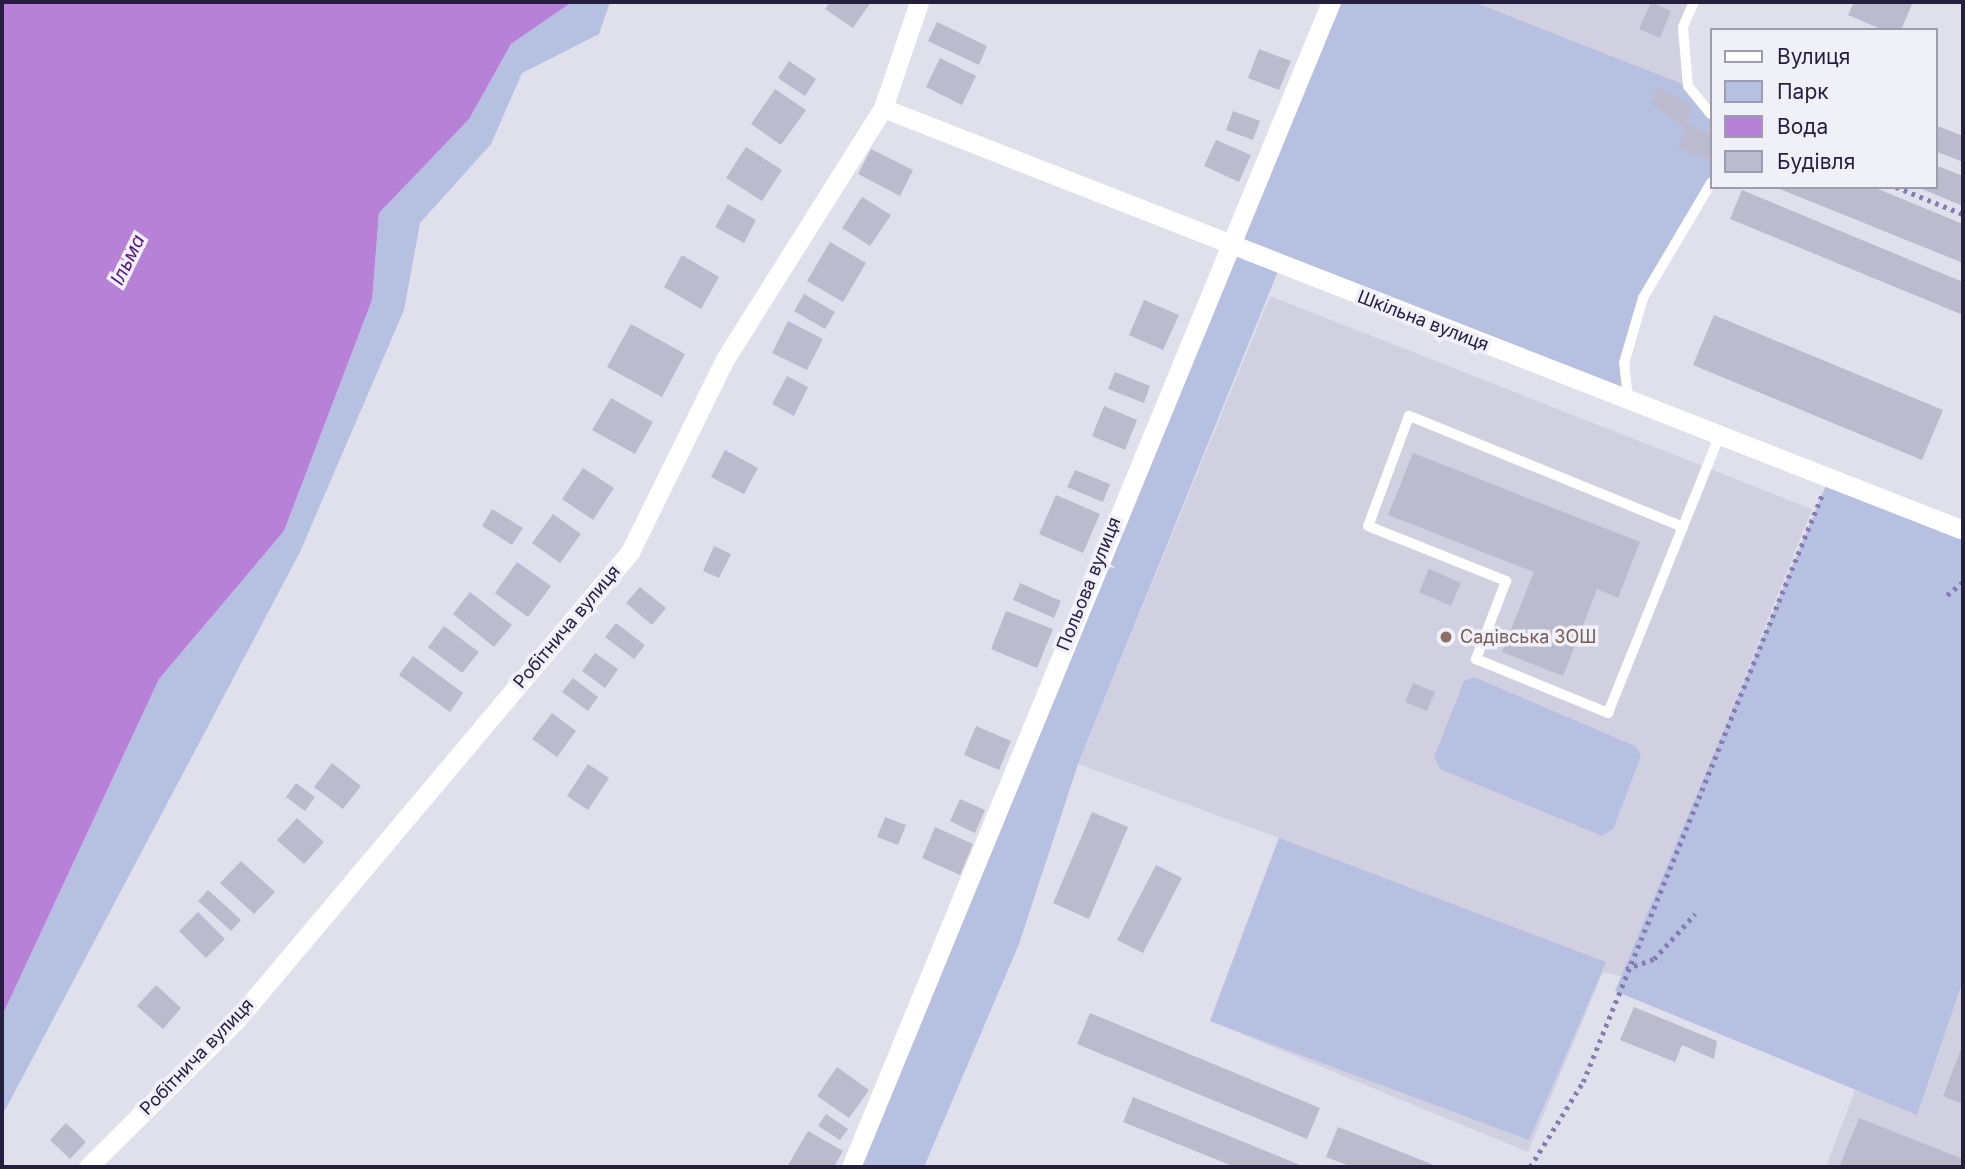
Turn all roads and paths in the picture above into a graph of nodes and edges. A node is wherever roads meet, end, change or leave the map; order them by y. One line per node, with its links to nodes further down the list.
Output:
1 (919, 2): 4 (street, Робітнича вулиця)
2 (1331, 2): 9 (street, Польова вулиця)
3 (1694, 2): 5 (lane)
4 (883, 108): 9 (street, Шкільна вулиця); 19 (street, Робітнича вулиця)
5 (1710, 113)
6 (1710, 185): 10 (lane)
7 (1901, 189): 8 (path)
8 (1963, 214)
9 (1228, 244): 10 (street, Шкільна вулиця); 20 (street, Польова вулиця)
10 (1628, 400): 11 (street, Шкільна вулиця)
11 (1720, 435): 12 (street, Шкільна вулиця); 13 (lane)
12 (1829, 478): 14 (street, Шкільна вулиця); 18 (path)
13 (1683, 527): 13 (lane)
14 (1963, 530)
15 (1963, 582): 16 (path)
16 (1947, 595)
17 (1695, 914): 18 (path)
18 (1625, 969): 21 (path)
19 (88, 1167)
20 (851, 1167)
21 (1530, 1167)

